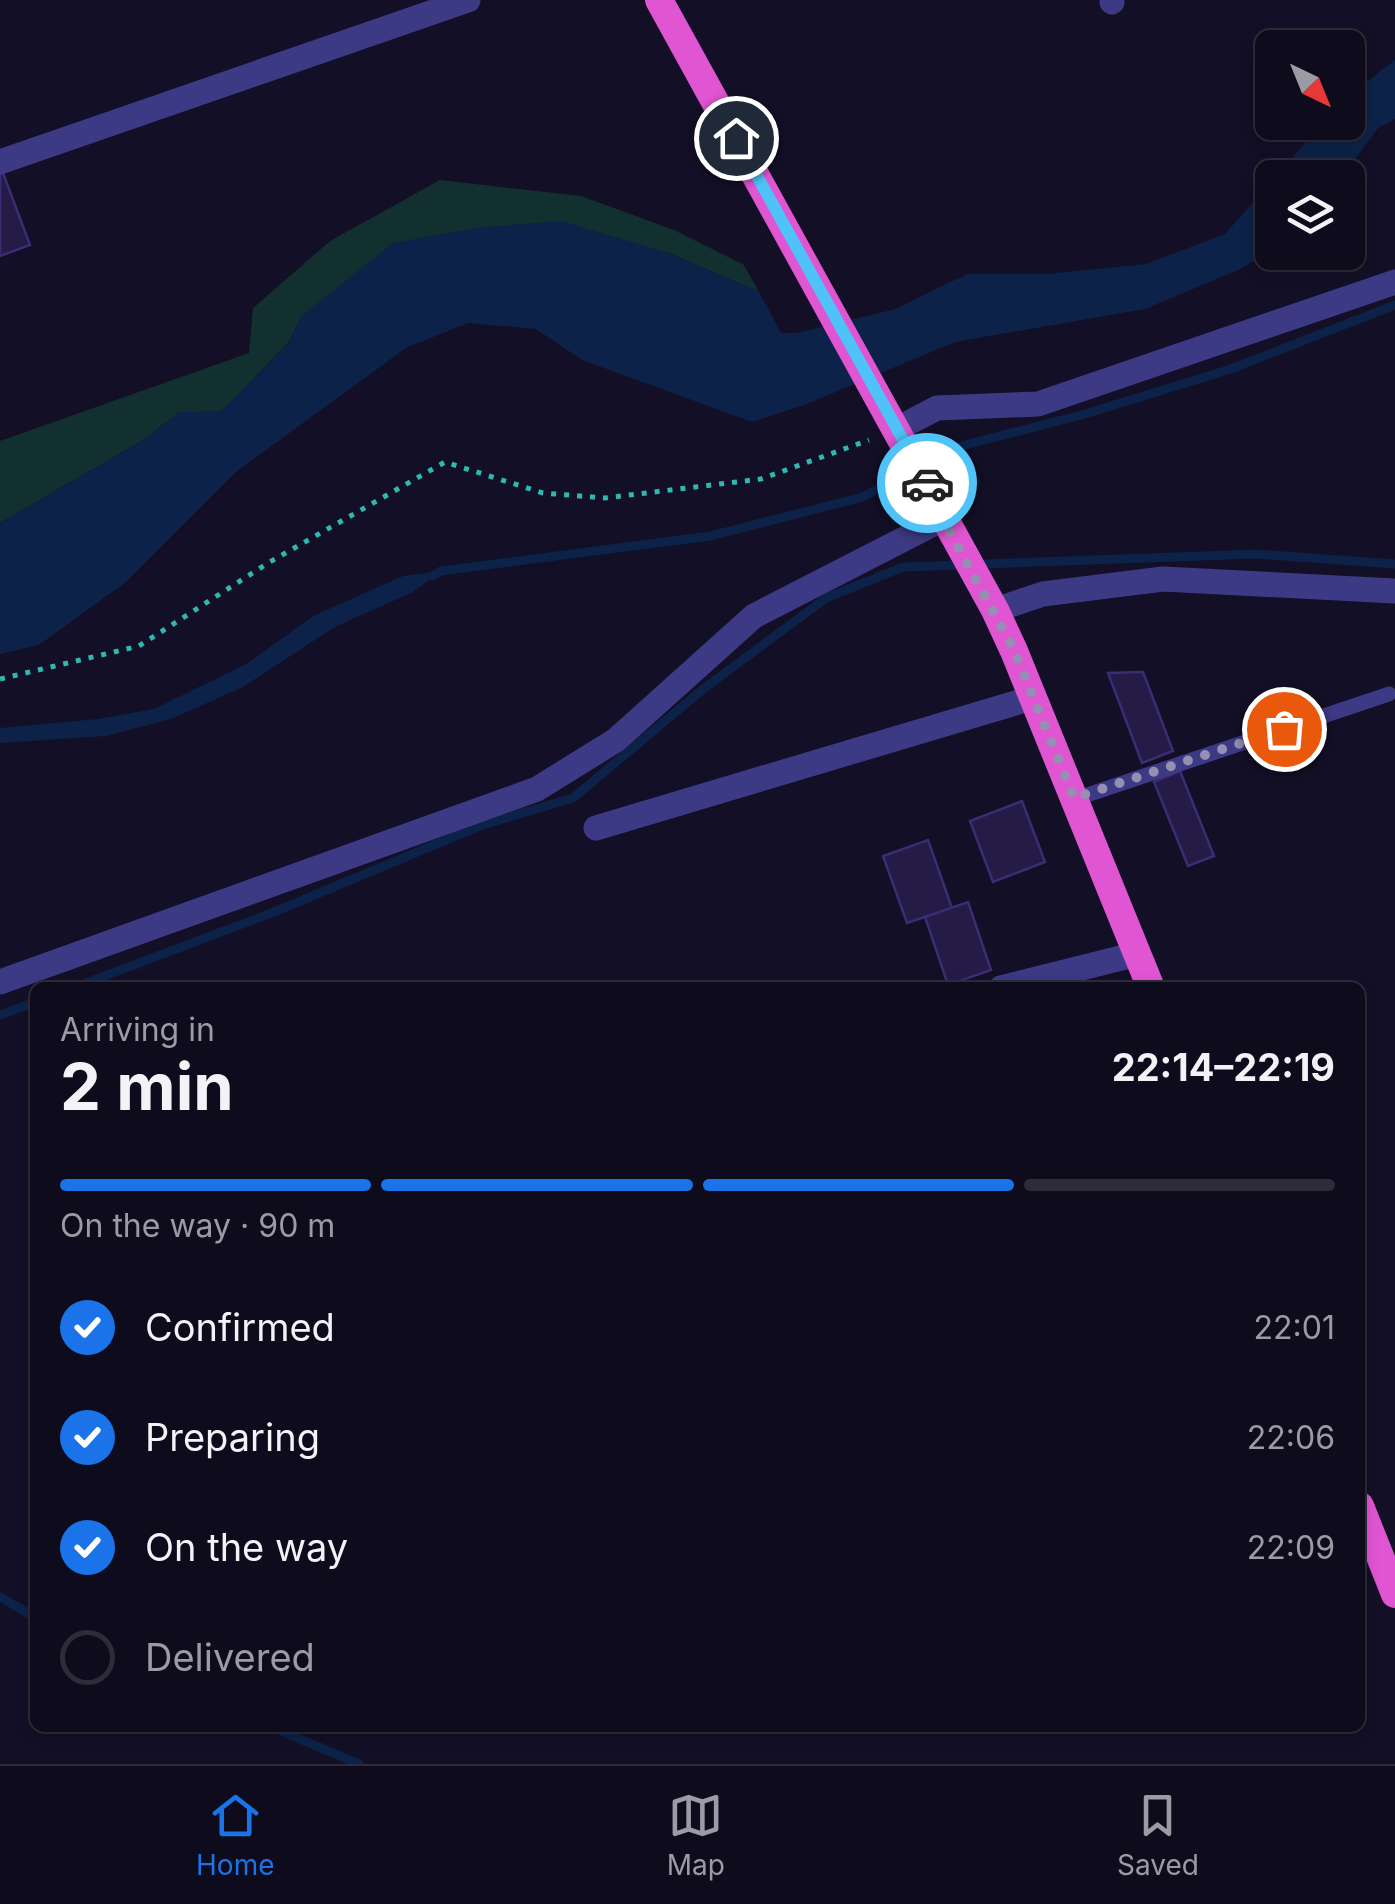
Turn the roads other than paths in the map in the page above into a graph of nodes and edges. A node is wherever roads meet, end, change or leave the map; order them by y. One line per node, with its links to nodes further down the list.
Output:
1 (468, 0): 3 (street)
2 (660, 0): 5 (highway)
3 (0, 162)
4 (1395, 282): 5 (street)
5 (898, 429): 6 (highway)
6 (943, 519): 8 (highway); 14 (street)
7 (1395, 590): 8 (street)
8 (995, 610): 10 (highway)
9 (1389, 694): 11 (lane)
10 (1032, 698): 11 (highway); 12 (street)
11 (1074, 798): 13 (highway)
12 (596, 828)
13 (1138, 954): 15 (street); 16 (highway)
14 (0, 982)
15 (1025, 982)
16 (1148, 982)
17 (1365, 1519): 18 (highway)
18 (1395, 1594)

